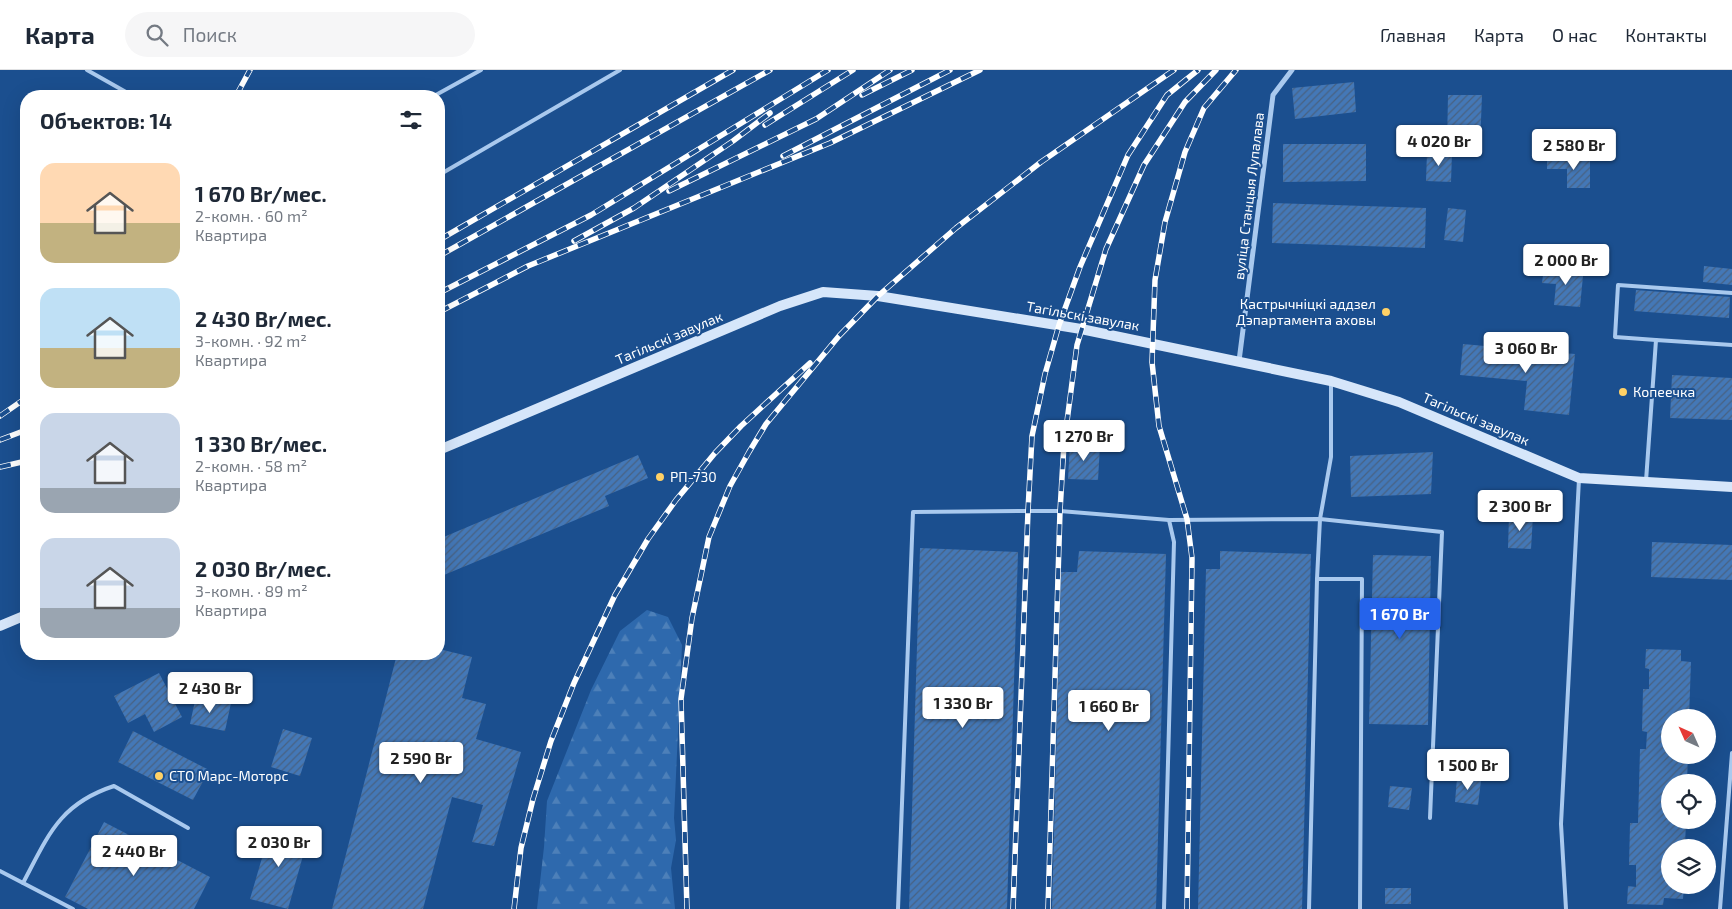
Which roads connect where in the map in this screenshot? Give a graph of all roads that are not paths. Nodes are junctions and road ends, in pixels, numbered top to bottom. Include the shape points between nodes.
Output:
1 (87, 70) edge
2 (481, 70) edge
3 (620, 70) edge
4 (1292, 70) edge
5 (122, 90) edge
6 (445, 90) edge
7 (445, 172) edge
8 (1732, 293) edge
9 (1656, 340) junction
10 (1732, 345) edge
11 (1239, 361) junction
12 (1331, 381) junction
13 (445, 447) edge
14 (1579, 478) junction
15 (1646, 481) junction
16 (1732, 487) edge
17 (1320, 519) junction
18 (1169, 520) junction
19 (1318, 579) junction
20 (20, 618) edge
21 (0, 626) edge
22 (1732, 753) edge
23 (1730, 784) edge
24 (1430, 818) dead end
25 (188, 828) dead end
26 (0, 871) edge
27 (23, 883) junction
28 (73, 909) edge
29 (898, 909) edge
30 (1164, 909) edge
31 (1309, 909) edge
32 (1360, 909) edge
33 (1566, 909) edge
34 (1720, 909) edge

1 - 5 lane
2 - 6 lane
3 - 7 lane
4 - 11 street, вуліца Станцыя Лупалава via 1273,95
8 - 9 lane via 1618,285 1615,337
9 - 10 lane
9 - 15 lane
11 - 12 main road, Тагільскі завулак
11 - 13 main road, Тагільскі завулак via 1044,322 878,296 823,292 780,306
12 - 14 main road, Тагільскі завулак via 1399,402
12 - 17 lane via 1331,457
14 - 15 main road, Тагільскі завулак
14 - 33 lane via 1562,824
15 - 16 main road, Тагільскі завулак
17 - 18 lane
17 - 19 lane
17 - 24 lane via 1442,532
18 - 29 lane via 1060,511 913,512
18 - 30 lane via 1174,542
19 - 31 lane
19 - 32 lane via 1362,579
20 - 21 main road
22 - 23 lane
23 - 34 lane
25 - 27 lane via 114,786 99,791 56,823
26 - 27 lane
27 - 28 lane

